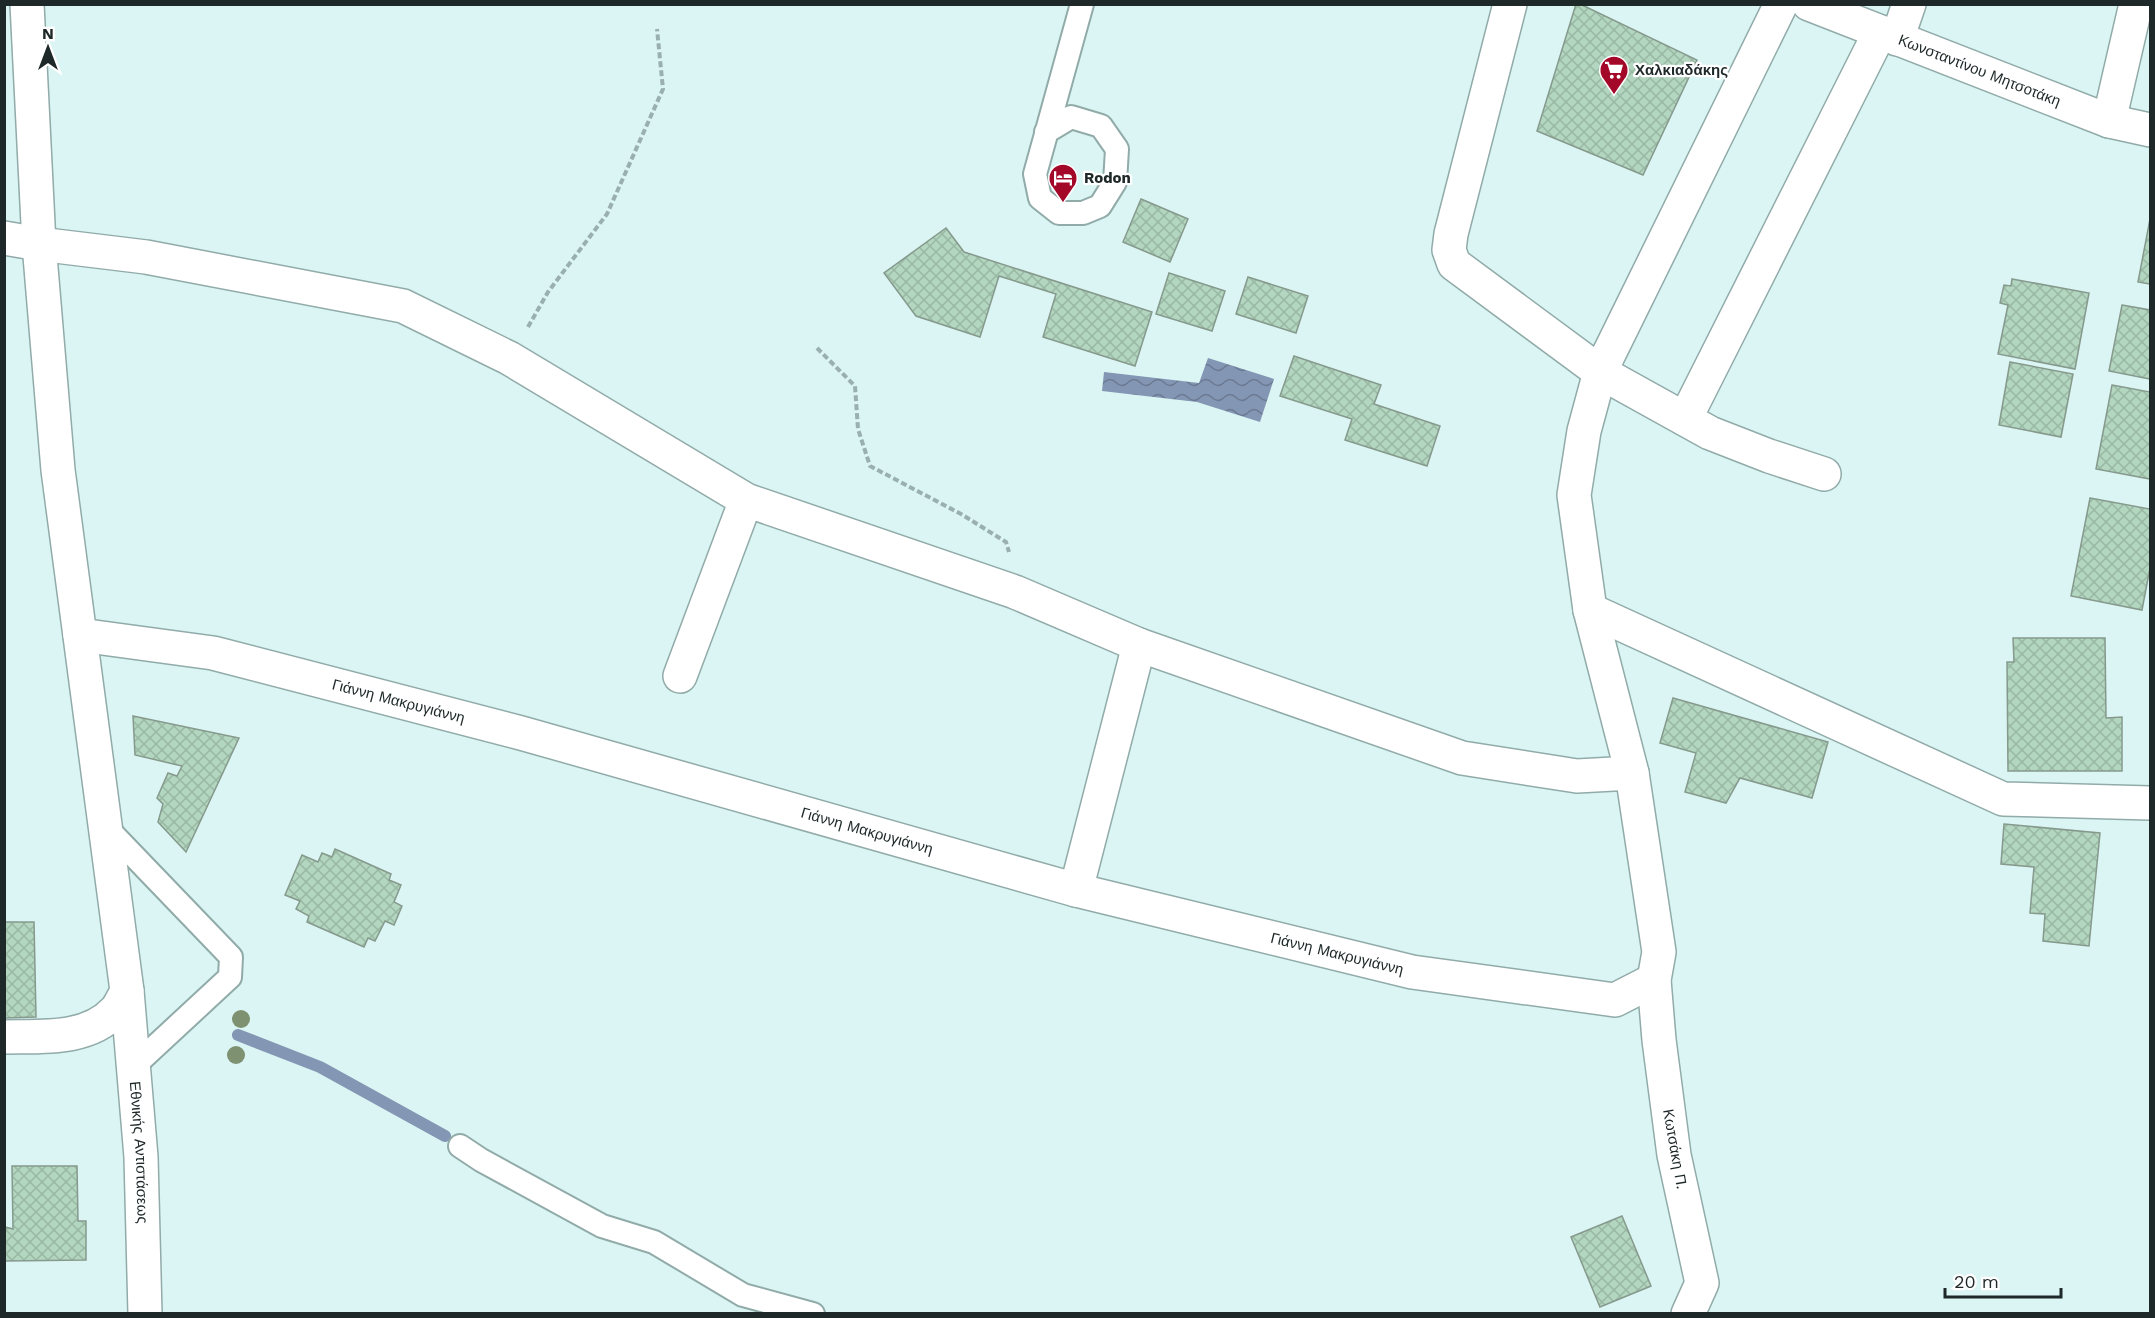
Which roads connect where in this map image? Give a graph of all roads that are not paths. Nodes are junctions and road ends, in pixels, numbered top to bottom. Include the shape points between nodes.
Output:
1 (27, 4) edge
2 (1082, 4) edge
3 (1510, 4) edge
4 (1781, 4) edge
5 (1809, 4) edge
6 (1909, 4) edge
7 (2136, 4) edge
8 (1888, 35) junction
9 (2109, 121) junction
10 (2151, 130) edge
11 (1046, 132) junction
12 (4, 238) edge
13 (39, 244) junction
14 (1600, 372) junction
15 (1685, 419) junction
16 (1824, 474) dead end
17 (746, 500) junction
18 (1590, 610) junction
19 (80, 634) junction
20 (1139, 645) junction
21 (680, 676) dead end
22 (1632, 773) junction
23 (2151, 803) edge
24 (106, 827) junction
25 (1076, 890) junction
26 (1654, 980) junction
27 (127, 991) junction
28 (4, 1037) edge
29 (133, 1067) junction
30 (460, 1146) dead end
31 (145, 1314) edge
32 (813, 1314) edge
33 (1688, 1314) edge

1 - 13 street, Εθνικής Αντιστάσεως
2 - 11 lane
3 - 14 street via 1449,250 1454,264
4 - 14 street, Κωτσάκη Π.
5 - 8 street, Κωνσταντίνου Μητσοτάκη
6 - 8 street
7 - 9 street
8 - 9 street, Κωνσταντίνου Μητσοτάκη
8 - 15 street
9 - 10 street, Κωνσταντίνου Μητσοτάκη
11 - 11 lane via 1035,174 1040,198 1059,213 1083,213 1100,206 1115,182 1117,149 1101,126 1071,117
12 - 13 street
13 - 17 street via 146,257 403,306 509,358
13 - 19 street, Εθνικής Αντιστάσεως via 58,470
14 - 15 street
14 - 18 street, Κωτσάκη Π. via 1584,431 1574,495
15 - 16 street
17 - 20 street via 1015,592
17 - 21 street
18 - 22 street, Κωτσάκη Π.
18 - 23 street via 2003,799
19 - 24 street, Εθνικής Αντιστάσεως
19 - 25 street, Γιάννη Μακρυγιάννη via 213,653 522,733
20 - 22 street via 1462,758 1577,776
20 - 25 street
22 - 26 street, Κωτσάκη Π. via 1659,952
24 - 27 street, Εθνικής Αντιστάσεως
24 - 29 lane via 231,957 230,976
25 - 26 street, Γιάννη Μακρυγιάννη via 1412,972 1615,1000
26 - 33 street, Κωτσάκη Π. via 1674,1155 1702,1283
27 - 28 street via 115,1011 92,1028 58,1036
27 - 29 street, Εθνικής Αντιστάσεως
29 - 31 street, Εθνικής Αντιστάσεως via 141,1158
30 - 32 lane via 602,1226 654,1242 743,1295

